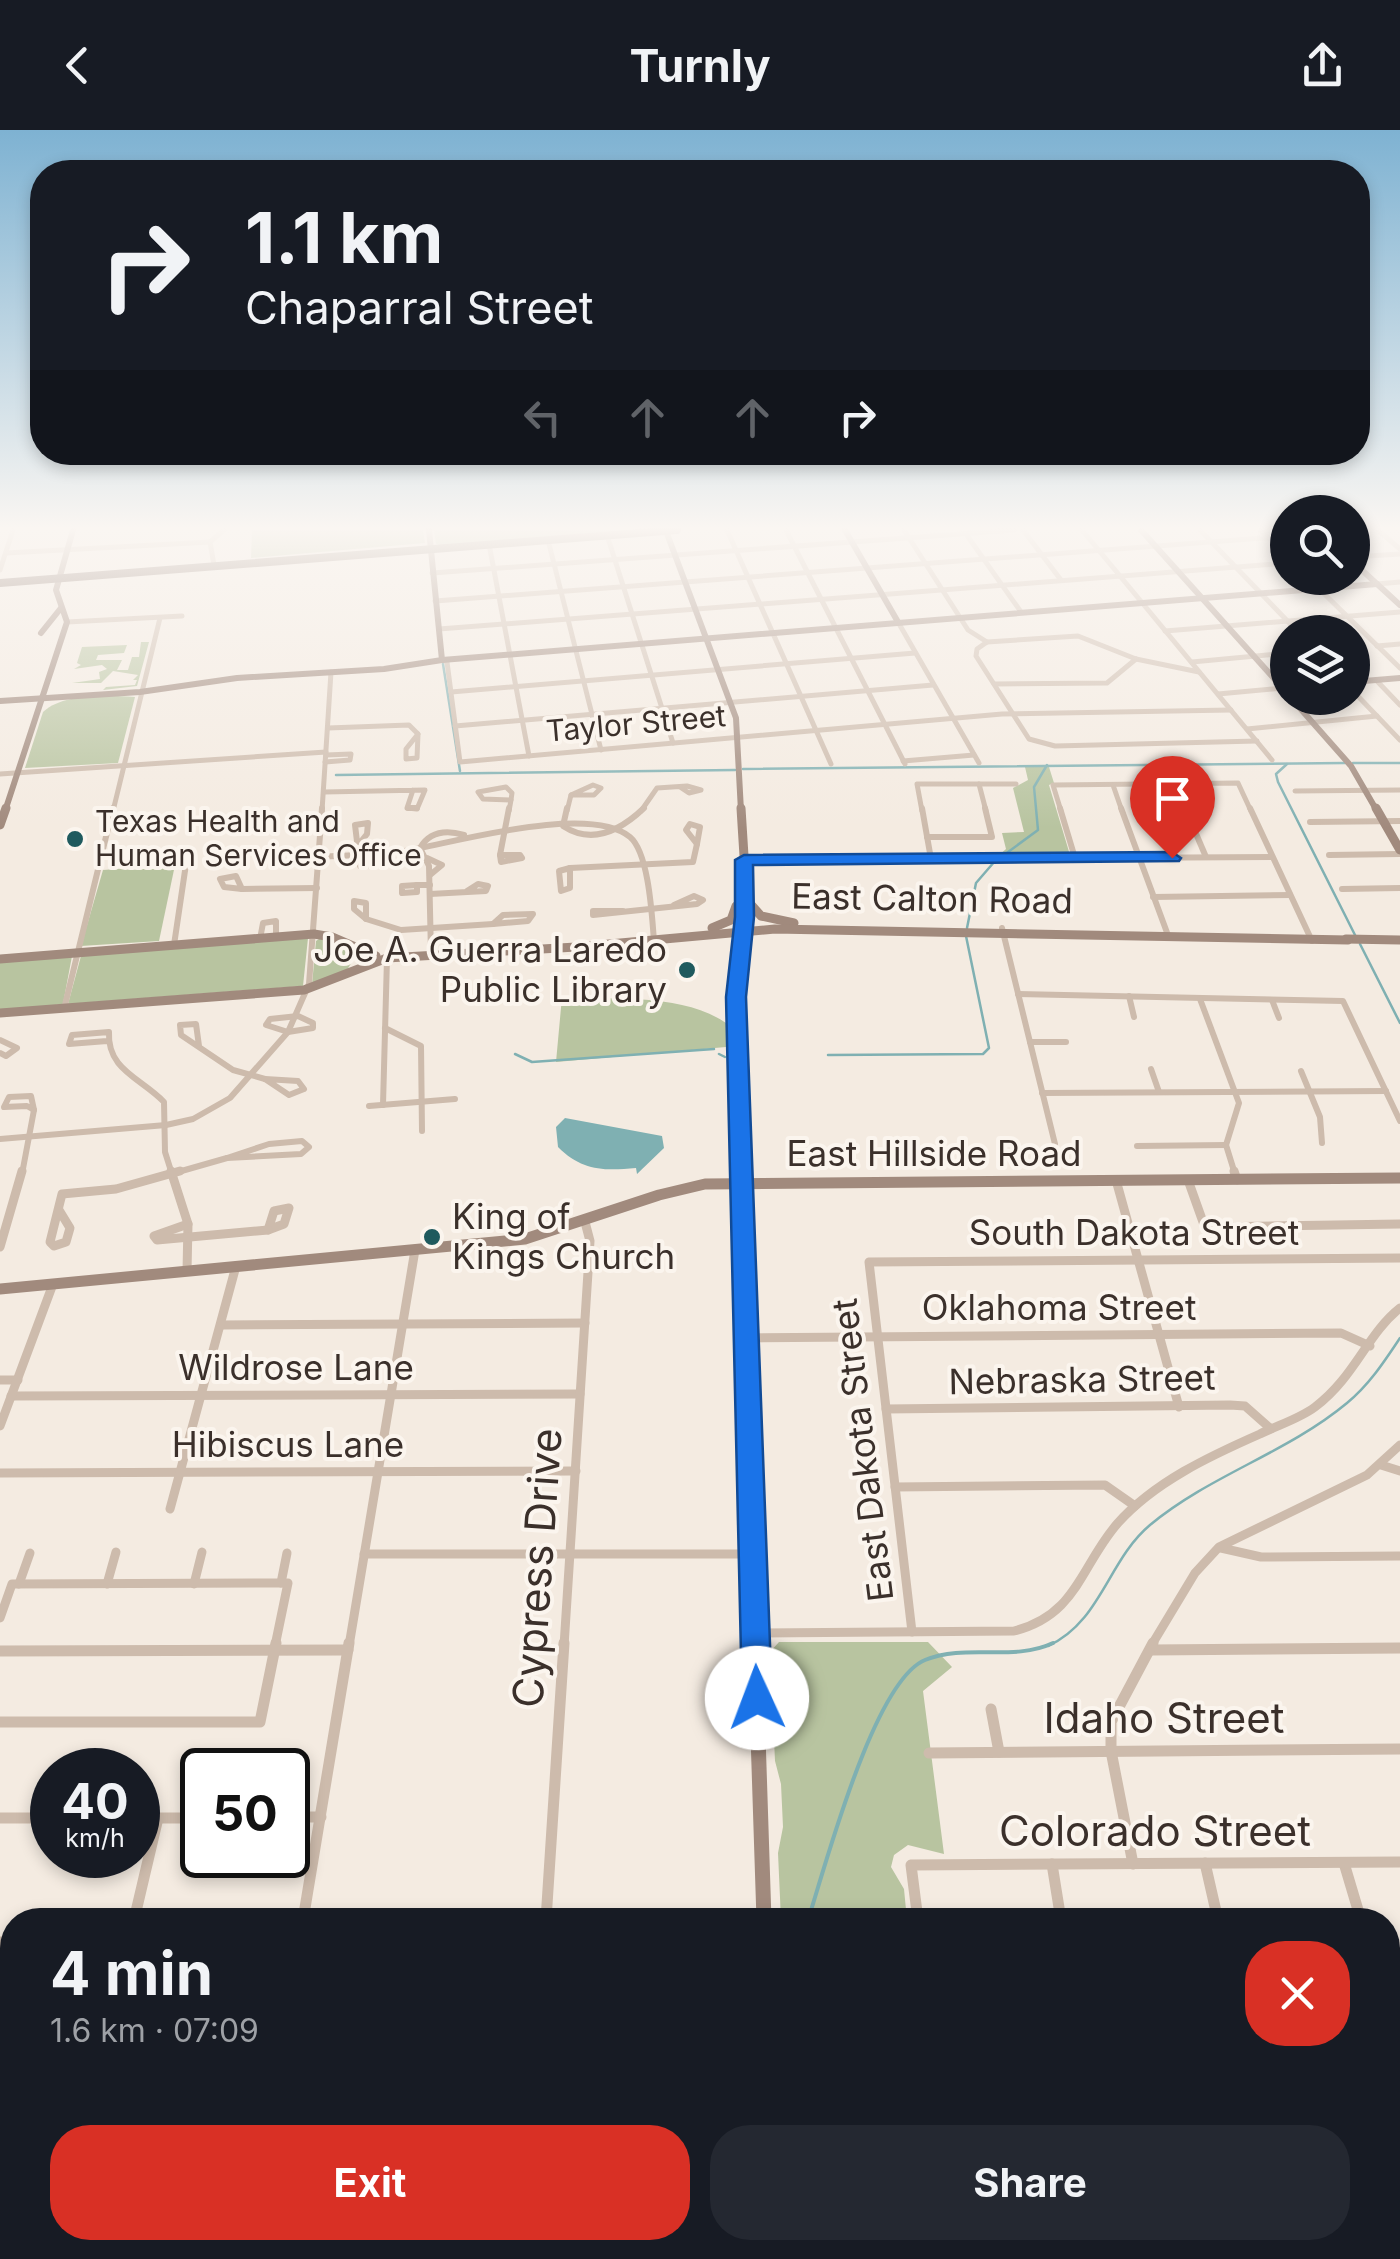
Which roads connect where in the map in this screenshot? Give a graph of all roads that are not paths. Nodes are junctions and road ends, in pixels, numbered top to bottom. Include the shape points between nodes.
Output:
1 (44, 629) edge
2 (64, 629) edge
3 (157, 629) edge
4 (439, 629) edge
5 (505, 629) edge
6 (571, 629) edge
7 (637, 629) edge
8 (703, 629) edge
9 (814, 629) edge
10 (836, 629) edge
11 (902, 629) edge
12 (968, 629) edge
13 (1186, 629) edge
14 (1230, 629) edge
15 (1166, 631) joint
16 (772, 632) junction
17 (41, 633) dead end
18 (706, 638) junction
19 (1370, 638) edge
20 (987, 642) junction
21 (642, 644) junction
22 (1400, 644) edge
23 (1378, 646) junction
24 (576, 649) junction
25 (914, 652) junction
26 (510, 654) junction
27 (1270, 655) edge
28 (1254, 656) junction
29 (851, 658) junction
30 (1136, 659) junction
31 (442, 660) junction
32 (1192, 662) junction
33 (786, 663) junction
34 (1400, 668) edge
35 (718, 669) junction
36 (331, 672) junction
37 (1200, 672) junction
38 (1270, 673) edge
39 (651, 675) junction
40 (1400, 678) edge
41 (584, 680) junction
42 (1370, 680) edge
43 (1376, 680) junction
44 (48, 683) junction
45 (994, 684) junction
46 (933, 685) junction
47 (516, 686) junction
48 (867, 690) junction
49 (140, 692) junction
50 (451, 692) junction
51 (1270, 692) edge
52 (1218, 694) junction
53 (81, 696) junction
54 (800, 696) junction
55 (1396, 697) edge
56 (43, 698) junction
57 (1, 702) edge
58 (730, 702) junction
59 (1400, 705) edge
60 (662, 708) junction
61 (1370, 709) edge
62 (1231, 710) junction
63 (38, 713) junction
64 (592, 714) junction
65 (1012, 714) junction
66 (1306, 715) edge
67 (1377, 716) junction
68 (953, 718) junction
69 (522, 720) junction
70 (1313, 723) junction
71 (885, 724) junction
72 (455, 726) junction
73 (328, 728) junction
74 (1246, 729) junction
75 (816, 730) junction
76 (418, 734) dead end
77 (738, 737) junction
78 (1400, 740) edge
79 (1257, 741) junction
80 (673, 743) junction
81 (601, 750) junction
82 (974, 754) junction
83 (326, 756) junction
84 (529, 756) junction
85 (1272, 760) dead end
86 (979, 762) dead end
87 (831, 764) dead end
88 (122, 766) junction
89 (18, 773) junction
90 (0, 774) edge
91 (979, 784) junction
92 (1016, 784) dead end
93 (1112, 784) junction
94 (1175, 784) junction
95 (680, 787) dead end
96 (413, 790) dead end
97 (1366, 790) junction
98 (1400, 790) edge
99 (1294, 791) dead end
100 (324, 792) junction
101 (570, 795) junction
102 (511, 800) junction
103 (1383, 821) junction
104 (1400, 821) edge
105 (1310, 822) dead end
106 (0, 826) edge
107 (563, 826) junction
108 (614, 829) junction
109 (504, 830) junction
110 (927, 837) junction
111 (359, 844) dead end
112 (698, 845) dead end
113 (420, 848) junction
114 (1400, 852) edge
115 (358, 854) junction
116 (372, 854) junction
117 (1329, 854) dead end
118 (500, 855) dead end
119 (320, 857) junction
120 (1206, 857) junction
121 (1272, 857) junction
122 (426, 858) junction
123 (931, 858) junction
124 (1076, 858) junction
125 (1139, 858) junction
126 (744, 860) junction
127 (186, 864) dead end
128 (642, 866) junction
129 (570, 868) dead end
130 (430, 875) junction
131 (430, 884) junction
132 (416, 886) dead end
133 (318, 888) junction
134 (1342, 888) dead end
135 (1400, 888) edge
136 (242, 889) dead end
137 (467, 890) dead end
138 (430, 894) junction
139 (1290, 895) junction
140 (1154, 897) junction
141 (746, 898) junction
142 (674, 905) dead end
143 (649, 908) junction
144 (623, 911) dead end
145 (366, 920) dead end
146 (794, 923) junction
147 (493, 924) junction
148 (744, 927) junction
149 (840, 927) junction
150 (430, 928) junction
151 (712, 928) junction
152 (776, 928) junction
153 (1003, 931) junction
154 (314, 934) junction
155 (1168, 935) junction
156 (276, 937) junction
157 (693, 937) junction
158 (260, 938) junction
159 (654, 938) junction
160 (1311, 939) junction
161 (1400, 940) edge
162 (174, 945) junction
163 (77, 952) junction
164 (431, 954) junction
165 (740, 955) junction
166 (0, 957) edge
167 (387, 958) junction
168 (364, 959) junction
169 (304, 990) junction
170 (1018, 994) junction
171 (1128, 996) junction
172 (1200, 999) junction
173 (1272, 1000) junction
174 (64, 1008) junction
175 (0, 1014) edge
176 (298, 1016) junction
177 (1134, 1016) dead end
178 (1279, 1018) dead end
179 (385, 1028) junction
180 (288, 1032) junction
181 (0, 1040) edge
182 (107, 1041) junction
183 (1030, 1042) junction
184 (1066, 1042) dead end
185 (199, 1046) dead end
186 (0, 1053) edge
187 (1151, 1069) dead end
188 (1301, 1071) dead end
189 (250, 1075) junction
190 (265, 1080) junction
191 (1310, 1091) junction
192 (1386, 1091) junction
193 (1159, 1092) junction
194 (1234, 1092) junction
195 (1042, 1093) junction
196 (455, 1099) dead end
197 (422, 1102) junction
198 (383, 1105) junction
199 (369, 1106) dead end
200 (36, 1111) dead end
201 (1400, 1120) edge
202 (166, 1126) junction
203 (422, 1131) dead end
204 (30, 1136) junction
205 (0, 1139) edge
206 (1322, 1143) dead end
207 (1055, 1144) dead end
208 (1226, 1145) junction
209 (1137, 1146) dead end
210 (228, 1158) junction
211 (170, 1173) junction
212 (1400, 1178) edge
213 (1116, 1180) junction
214 (1188, 1180) junction
215 (1237, 1180) junction
216 (741, 1182) junction
217 (59, 1210) dead end
218 (585, 1222) junction
219 (188, 1224) junction
220 (1400, 1224) edge
221 (268, 1230) dead end
222 (190, 1236) junction
223 (0, 1247) edge
224 (415, 1250) junction
225 (1400, 1258) edge
226 (1138, 1261) junction
227 (869, 1262) joint
228 (236, 1266) junction
229 (186, 1271) junction
230 (53, 1284) junction
231 (0, 1289) edge
232 (1400, 1308) edge
233 (586, 1323) junction
234 (402, 1324) junction
235 (221, 1325) junction
236 (1158, 1334) junction
237 (878, 1337) junction
238 (745, 1338) junction
239 (1370, 1346) junction
240 (0, 1380) edge
241 (18, 1380) junction
242 (580, 1394) junction
243 (391, 1395) junction
244 (12, 1396) junction
245 (202, 1396) junction
246 (1179, 1407) junction
247 (886, 1409) junction
248 (0, 1426) edge
249 (1271, 1429) junction
250 (1400, 1445) edge
251 (1381, 1465) junction
252 (576, 1471) junction
253 (1400, 1471) edge
254 (180, 1472) junction
255 (378, 1472) junction
256 (0, 1473) edge
257 (895, 1487) junction
258 (1135, 1506) junction
259 (170, 1509) dead end
260 (1219, 1548) junction
261 (116, 1552) dead end
262 (202, 1552) dead end
263 (287, 1552) dead end
264 (30, 1553) dead end
265 (364, 1554) junction
266 (572, 1554) junction
267 (752, 1554) junction
268 (1400, 1556) edge
269 (284, 1583) junction
270 (16, 1584) junction
271 (106, 1584) junction
272 (194, 1584) junction
273 (0, 1618) edge
274 (912, 1632) junction
275 (755, 1633) junction
276 (1400, 1648) edge
277 (275, 1650) junction
278 (348, 1650) junction
279 (1151, 1650) junction
280 (0, 1651) edge
281 (991, 1709) dead end
282 (0, 1722) edge
283 (1400, 1749) edge
284 (1111, 1751) junction
285 (1000, 1752) junction
286 (928, 1753) dead end
287 (310, 1817) edge
288 (320, 1817) junction
289 (0, 1818) edge
290 (30, 1818) edge
291 (1344, 1862) junction
292 (1400, 1862) edge
293 (1052, 1864) junction
294 (1133, 1864) junction
295 (1205, 1864) junction
296 (144, 1878) edge
297 (137, 1908) edge
298 (306, 1908) edge
299 (547, 1908) edge
300 (764, 1908) edge
301 (916, 1908) edge
302 (1059, 1908) edge
303 (1215, 1908) edge
304 (1357, 1908) edge

1 - 17 main road
2 - 44 main road
3 - 49 street
4 - 31 main road
5 - 26 street
6 - 24 street
7 - 21 street
8 - 18 main road
9 - 16 main road
10 - 29 street
11 - 25 street
12 - 20 street
13 - 15 street
14 - 28 main road
15 - 32 street
16 - 18 main road
16 - 33 street
18 - 21 main road
18 - 35 main road
19 - 23 street
20 - 30 street via 1078,636
20 - 45 street via 975,654
21 - 24 main road
21 - 39 street
22 - 23 street
23 - 34 street
24 - 26 main road
24 - 41 street
25 - 29 street
25 - 46 street
26 - 31 main road
26 - 47 street
27 - 28 street
28 - 32 street
28 - 38 main road
29 - 33 street
29 - 48 street
30 - 37 street
30 - 45 street via 1107,683
31 - 36 main road
31 - 50 street
32 - 37 street
33 - 35 street
33 - 54 street
35 - 39 street
35 - 58 main road
36 - 49 main road
36 - 73 street
37 - 52 street
39 - 41 street
39 - 60 street
40 - 43 main road
41 - 47 street
41 - 64 street
42 - 43 main road
43 - 55 street
44 - 53 main road via 57,692
44 - 56 main road
44 - 57 main road
45 - 65 street
46 - 48 street
46 - 68 street
47 - 50 street
47 - 69 street
48 - 54 street
48 - 71 street
49 - 53 main road
49 - 88 street
50 - 72 street
51 - 52 street
52 - 62 street
53 - 56 main road
53 - 63 main road
54 - 58 street
54 - 75 street
55 - 59 street
56 - 57 main road
56 - 63 main road
57 - 63 main road via 31,705
58 - 60 street
58 - 77 main road
60 - 64 street
60 - 80 street
61 - 67 street
62 - 65 street, Taylor Street
62 - 74 street
63 - 89 main road
64 - 69 street
64 - 81 street
65 - 68 street, Taylor Street
65 - 79 street via 1029,739 1055,746
66 - 70 main road
67 - 70 street
67 - 78 street
68 - 71 street, Taylor Street
68 - 82 street
69 - 72 street
69 - 84 street
70 - 74 street
70 - 97 main road
71 - 75 street, Taylor Street
71 - 82 street via 904,762
72 - 84 street, Taylor Street via 460,762
73 - 76 street via 395,723
73 - 83 street
74 - 79 street
75 - 77 street, Taylor Street
75 - 87 street
77 - 80 street, Taylor Street
77 - 126 main road
79 - 85 street
80 - 81 street, Taylor Street
81 - 84 street, Taylor Street
82 - 86 street
83 - 88 street
83 - 100 street
88 - 89 street
88 - 163 street
89 - 90 street
89 - 106 main road
91 - 92 street
91 - 110 street via 917,784
91 - 110 street via 992,837
93 - 94 street
93 - 124 street via 1052,785
93 - 125 street
94 - 120 street
94 - 121 street via 1238,784
95 - 108 street via 657,788 649,805
96 - 100 street
97 - 98 street
97 - 99 street
97 - 103 main road
100 - 119 street
101 - 101 street via 594,795 601,788 594,785
101 - 107 street
102 - 102 street via 506,788 478,792 484,799
102 - 109 street
103 - 104 street
103 - 105 street
103 - 114 main road
107 - 108 street
107 - 109 street
108 - 128 street via 635,843
109 - 113 street
109 - 118 street
110 - 123 street
111 - 115 street
112 - 128 street via 688,864
113 - 116 street
113 - 122 street
114 - 117 street
115 - 116 street
115 - 116 street via 363,868 371,865
115 - 119 street
119 - 133 street
120 - 121 street
120 - 125 street
121 - 139 street
122 - 130 street
122 - 130 street via 442,865
123 - 124 street
123 - 126 street
124 - 125 street
125 - 140 street
126 - 141 main road
127 - 162 street
128 - 129 street
128 - 143 street
130 - 131 street
131 - 132 street
131 - 138 street
133 - 136 street
133 - 154 street
134 - 135 street
137 - 138 street
138 - 150 street
139 - 140 street
139 - 160 street
140 - 155 street
141 - 146 main road via 761,916
141 - 148 main road
141 - 151 main road via 732,919
142 - 143 street
143 - 144 street
143 - 159 street
145 - 150 street via 389,929
146 - 148 main road, East Calton Road
146 - 149 main road, East Calton Road
147 - 147 street via 528,922 533,914 503,915
147 - 150 street
148 - 151 main road, East Calton Road
148 - 152 main road, East Calton Road
148 - 157 main road, East Calton Road
148 - 165 main road
149 - 152 main road, East Calton Road
149 - 153 main road, East Calton Road
150 - 164 street
151 - 159 main road, East Calton Road
152 - 165 main road via 759,934
153 - 155 main road, East Calton Road
153 - 170 street
154 - 156 main road
154 - 168 main road via 350,944
154 - 169 street
155 - 160 main road, East Calton Road
156 - 158 main road
156 - 158 street via 276,921 263,922
157 - 159 main road, East Calton Road
157 - 165 main road via 722,939
158 - 162 main road
159 - 164 main road, East Calton Road
160 - 161 main road, East Calton Road
162 - 163 main road
163 - 166 main road
163 - 174 street
164 - 167 main road, East Calton Road
165 - 216 main road
167 - 168 main road, East Calton Road
167 - 179 street
168 - 169 main road, East Calton Road via 328,985
169 - 174 main road, East Calton Road
169 - 176 street
170 - 171 street
170 - 183 street
171 - 172 street
171 - 177 street
172 - 173 street
172 - 194 street
173 - 178 street
173 - 192 street via 1343,1001
174 - 175 main road, East Calton Road
176 - 180 street
176 - 180 street via 314,1023 312,1028
176 - 180 street via 267,1022
179 - 197 street via 421,1046
179 - 198 street
180 - 189 street
181 - 186 street via 17,1048
182 - 182 street via 109,1032 72,1035 69,1044
182 - 202 street via 118,1068 161,1097
183 - 184 street
183 - 195 street
185 - 189 street via 222,1065
187 - 193 street
188 - 191 street
189 - 190 street
189 - 202 street via 221,1105
190 - 190 street via 289,1095 304,1086 288,1079
191 - 192 street
191 - 194 street
191 - 206 street
192 - 201 street
193 - 194 street
193 - 195 street
194 - 208 street via 1240,1110
195 - 207 street
196 - 197 street
197 - 198 street
197 - 203 street
198 - 199 street
200 - 204 street
202 - 204 street
202 - 211 street
204 - 205 street
204 - 223 street
208 - 209 street
208 - 215 street
210 - 210 street via 301,1154 310,1147 302,1141 269,1144
210 - 211 street
211 - 217 street via 116,1189 62,1194
211 - 219 street
212 - 215 main road, East Hillside Road
213 - 214 main road, East Hillside Road
213 - 216 main road, East Hillside Road
213 - 226 street
214 - 215 main road, East Hillside Road
214 - 220 street via 1211,1227
216 - 218 main road, East Hillside Road via 672,1190
216 - 238 main road
218 - 224 main road, East Hillside Road via 525,1239
218 - 233 street, Cypress Drive
219 - 222 street
219 - 222 street via 154,1236
221 - 222 street
222 - 229 street
224 - 228 main road, East Hillside Road
224 - 234 street
225 - 226 street, South Dakota Street
226 - 227 street, South Dakota Street
226 - 236 street
227 - 237 street, East Dakota Street
228 - 229 main road, East Hillside Road
228 - 235 street
229 - 230 main road, East Hillside Road
230 - 231 main road, East Hillside Road
230 - 241 street
232 - 239 street
233 - 234 street
233 - 242 street, Cypress Drive
234 - 235 street
234 - 243 street
235 - 245 street
236 - 237 street, Oklahoma Street
236 - 239 street, Oklahoma Street via 1341,1334
236 - 246 street
237 - 238 street, Oklahoma Street
237 - 247 street, East Dakota Street
238 - 267 main road
239 - 249 street via 1325,1400
240 - 241 street
241 - 244 street
242 - 243 street, Wildrose Lane
242 - 252 street, Cypress Drive
243 - 245 street, Wildrose Lane
243 - 255 street
244 - 245 street, Wildrose Lane
244 - 248 street
245 - 254 street
246 - 247 street, Nebraska Street
246 - 249 street, Nebraska Street via 1245,1406
247 - 257 street, East Dakota Street
249 - 258 street
250 - 251 street
251 - 253 street
251 - 260 street
252 - 255 street, Hibiscus Lane
252 - 266 street, Cypress Drive
254 - 255 street, Hibiscus Lane
254 - 256 street, Hibiscus Lane
254 - 259 street
255 - 265 street
257 - 258 street via 1104,1485
257 - 274 street, East Dakota Street
258 - 274 street via 1049,1620 1014,1631
260 - 268 street via 1260,1557
260 - 279 street via 1195,1574
261 - 271 street
262 - 272 street
263 - 269 street
264 - 270 street
265 - 266 street
265 - 278 street
266 - 267 street
266 - 299 street, Cypress Drive
267 - 275 main road
269 - 272 street
269 - 277 street
270 - 271 street
270 - 273 street
271 - 272 street
274 - 275 street
275 - 300 main road
276 - 279 street
277 - 278 street
277 - 280 street
277 - 282 street via 260,1722
278 - 288 street
279 - 284 street via 1111,1722
281 - 285 street
283 - 284 street, Idaho Street
284 - 285 street, Idaho Street
284 - 294 street
285 - 286 street, Idaho Street
287 - 288 street
288 - 298 street
289 - 290 street
291 - 292 street, Colorado Street
291 - 295 street, Colorado Street
291 - 304 street
293 - 294 street, Colorado Street
293 - 301 street, Colorado Street via 911,1865
293 - 302 street
294 - 295 street, Colorado Street
295 - 303 street
296 - 297 street

